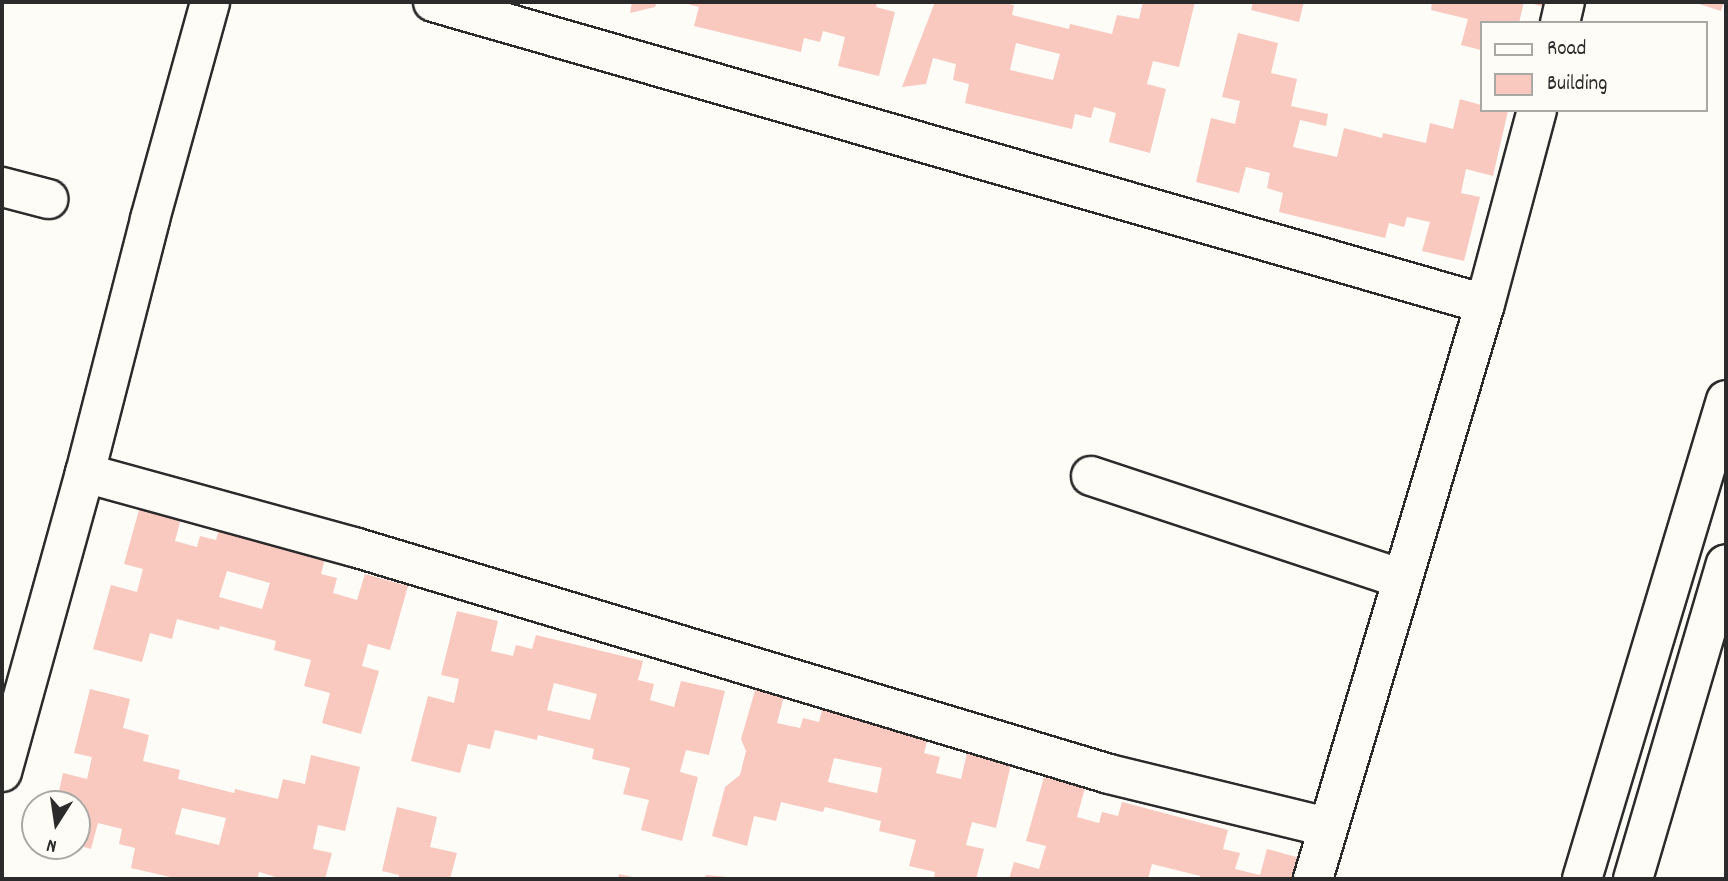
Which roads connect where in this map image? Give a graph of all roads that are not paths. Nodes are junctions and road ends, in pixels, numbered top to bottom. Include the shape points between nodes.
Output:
1 (210, 2) edge
2 (433, 2) edge
3 (1565, 2) edge
4 (1560, 21) edge
5 (1535, 112) edge
6 (2, 187) edge
7 (48, 199) dead end
8 (1485, 304) junction
9 (1726, 400) edge
10 (86, 473) junction
11 (1091, 476) dead end
12 (1726, 564) edge
13 (1402, 579) junction
14 (1668, 597) junction
15 (1719, 615) edge
16 (2, 772) edge
17 (1326, 827) junction
18 (1313, 879) edge
19 (1582, 879) edge
20 (1633, 879) edge

1 - 10 street
2 - 8 street
3 - 4 street
5 - 8 street
6 - 7 street
8 - 13 street
9 - 14 street
10 - 16 street
10 - 17 street via 354,547 1109,774
11 - 13 street
12 - 15 street
13 - 17 street
14 - 15 street
14 - 19 street
15 - 20 street
17 - 18 street

